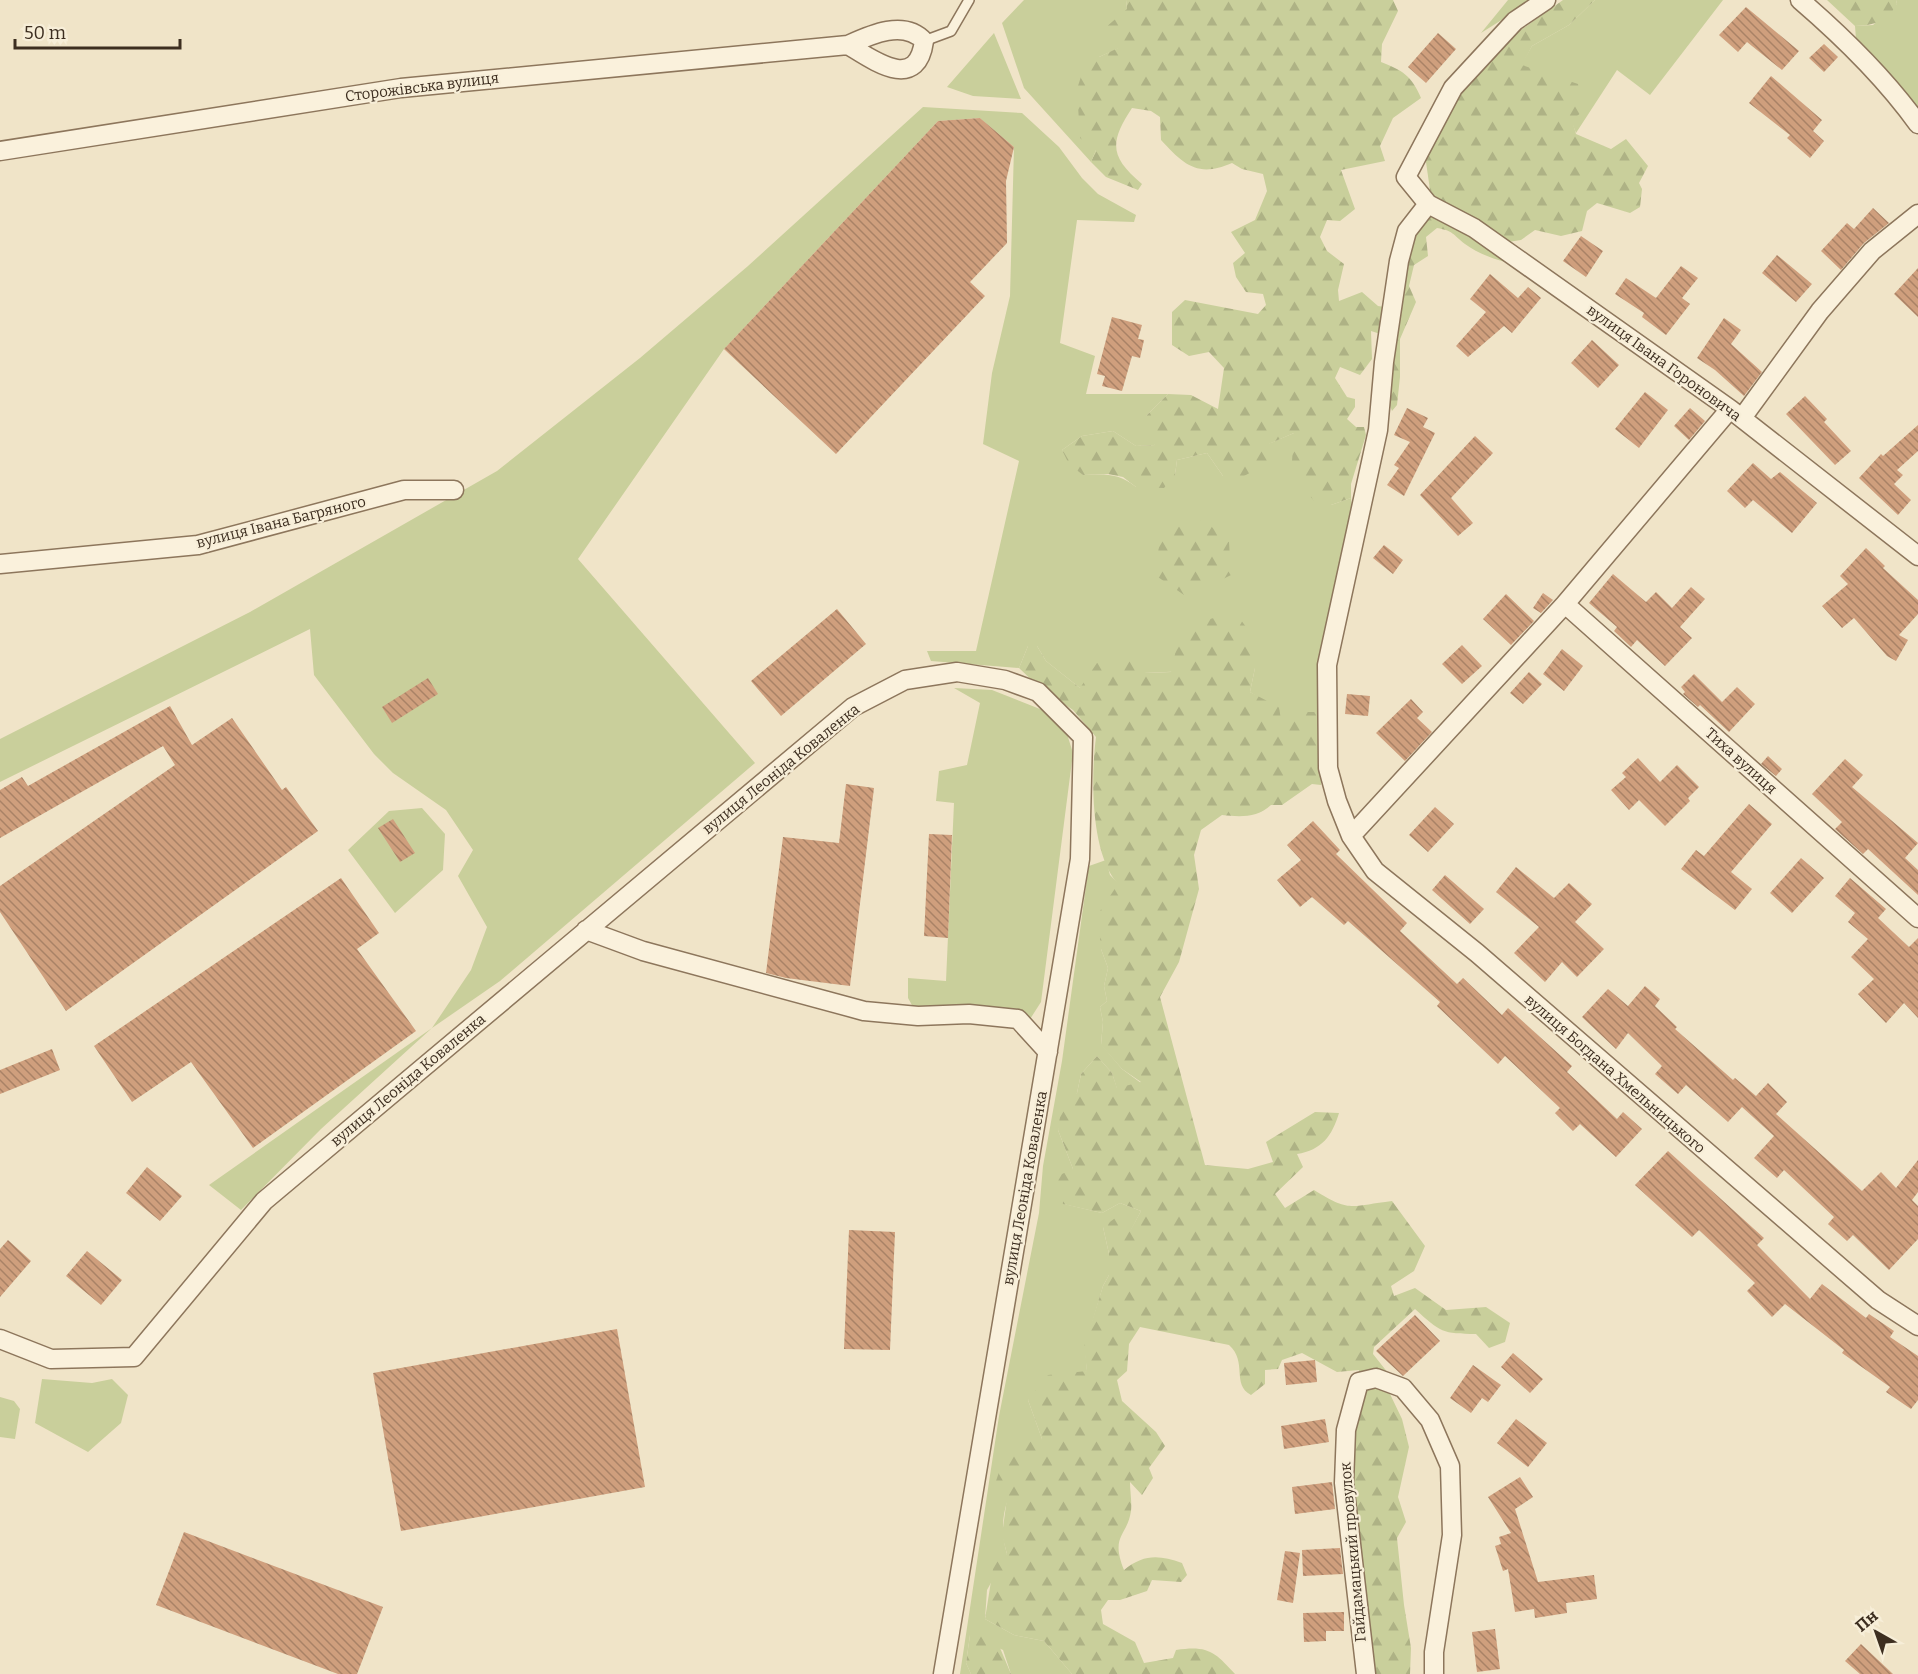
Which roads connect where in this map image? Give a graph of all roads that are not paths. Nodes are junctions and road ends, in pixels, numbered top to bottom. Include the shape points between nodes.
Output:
1 (969, 0) edge
2 (1546, 0) edge
3 (1800, 0) edge
4 (924, 41) junction
5 (848, 45) junction
6 (1918, 124) edge
7 (0, 151) edge
8 (1428, 204) junction
9 (1918, 214) edge
10 (1736, 414) junction
11 (454, 490) dead end
12 (1918, 556) edge
13 (0, 564) edge
14 (1565, 604) junction
15 (1351, 836) junction
16 (1918, 918) edge
17 (586, 930) junction
18 (1048, 1052) junction
19 (1918, 1326) edge
20 (0, 1339) edge
21 (943, 1674) edge
22 (1366, 1674) edge
23 (1434, 1674) edge

1 - 4 lane via 951,31
2 - 8 street, вулиця Івана Гороновича via 1515,21 1453,88 1406,177
3 - 6 street via 1847,41
4 - 5 street, Сторожівська вулиця via 918,34 896,30 876,33
4 - 5 street via 922,55 912,66 901,70 884,67
5 - 7 street, Сторожівська вулиця via 401,88
8 - 10 street, вулиця Івана Гороновича via 1474,228
8 - 15 street, вулиця Богдана Хмельницького via 1407,231 1399,261 1378,430 1327,665 1328,768
9 - 10 street via 1872,251
10 - 12 street, вулиця Івана Гороновича
10 - 14 street
11 - 13 street, вулиця Івана Багряного via 404,490 198,544
14 - 15 street
14 - 16 street, Тиха вулиця
15 - 19 street, вулиця Богдана Хмельницького via 1375,871 1477,953 1878,1300
17 - 18 street via 643,951 864,1011 1018,1019
17 - 18 street, вулиця Леоніда Коваленка via 853,707 905,680 957,672 1005,680 1038,692 1083,737 1080,860
17 - 20 street, вулиця Леоніда Коваленка via 264,1201 134,1357 51,1359
18 - 21 street, вулиця Леоніда Коваленка
22 - 23 street, Гайдамацький провулок via 1344,1482 1346,1430 1359,1382 1376,1378 1403,1388 1430,1420 1450,1466 1452,1535

